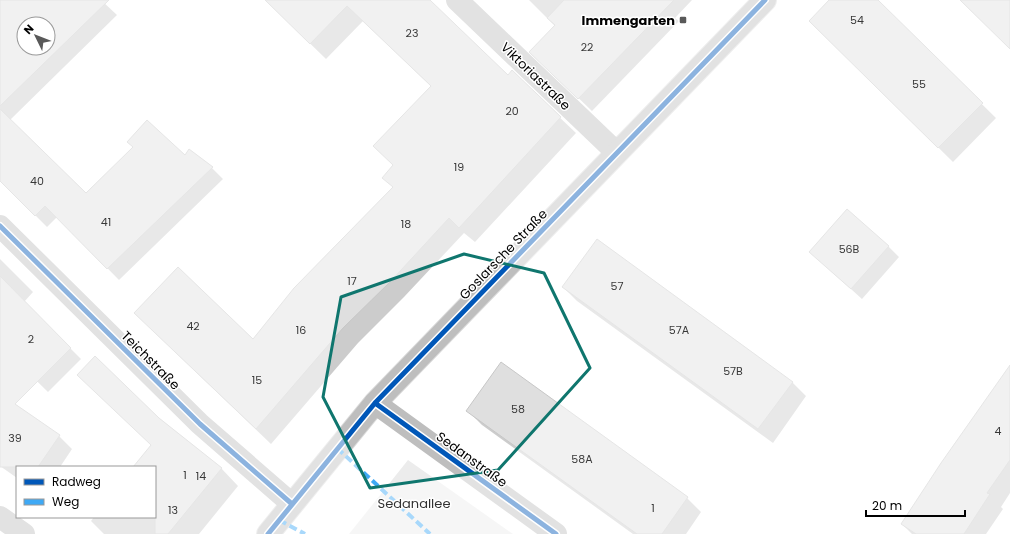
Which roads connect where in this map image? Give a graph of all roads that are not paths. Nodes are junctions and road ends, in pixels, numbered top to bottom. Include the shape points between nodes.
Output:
1 (457, 0) edge
2 (765, 0) edge
3 (616, 152) junction
4 (0, 226) edge
5 (375, 403) junction
6 (292, 504) junction
7 (0, 517) edge
8 (24, 534) edge
9 (268, 534) edge
10 (556, 534) edge

1 - 3 street, Viktoriastraße
2 - 3 street, Goslarsche Straße
3 - 5 street, Goslarsche Straße
4 - 6 street, Teichstraße via 200,424
5 - 6 street, Goslarsche Straße
5 - 10 street, Sedanstraße
6 - 9 street, Goslarsche Straße
7 - 8 street

